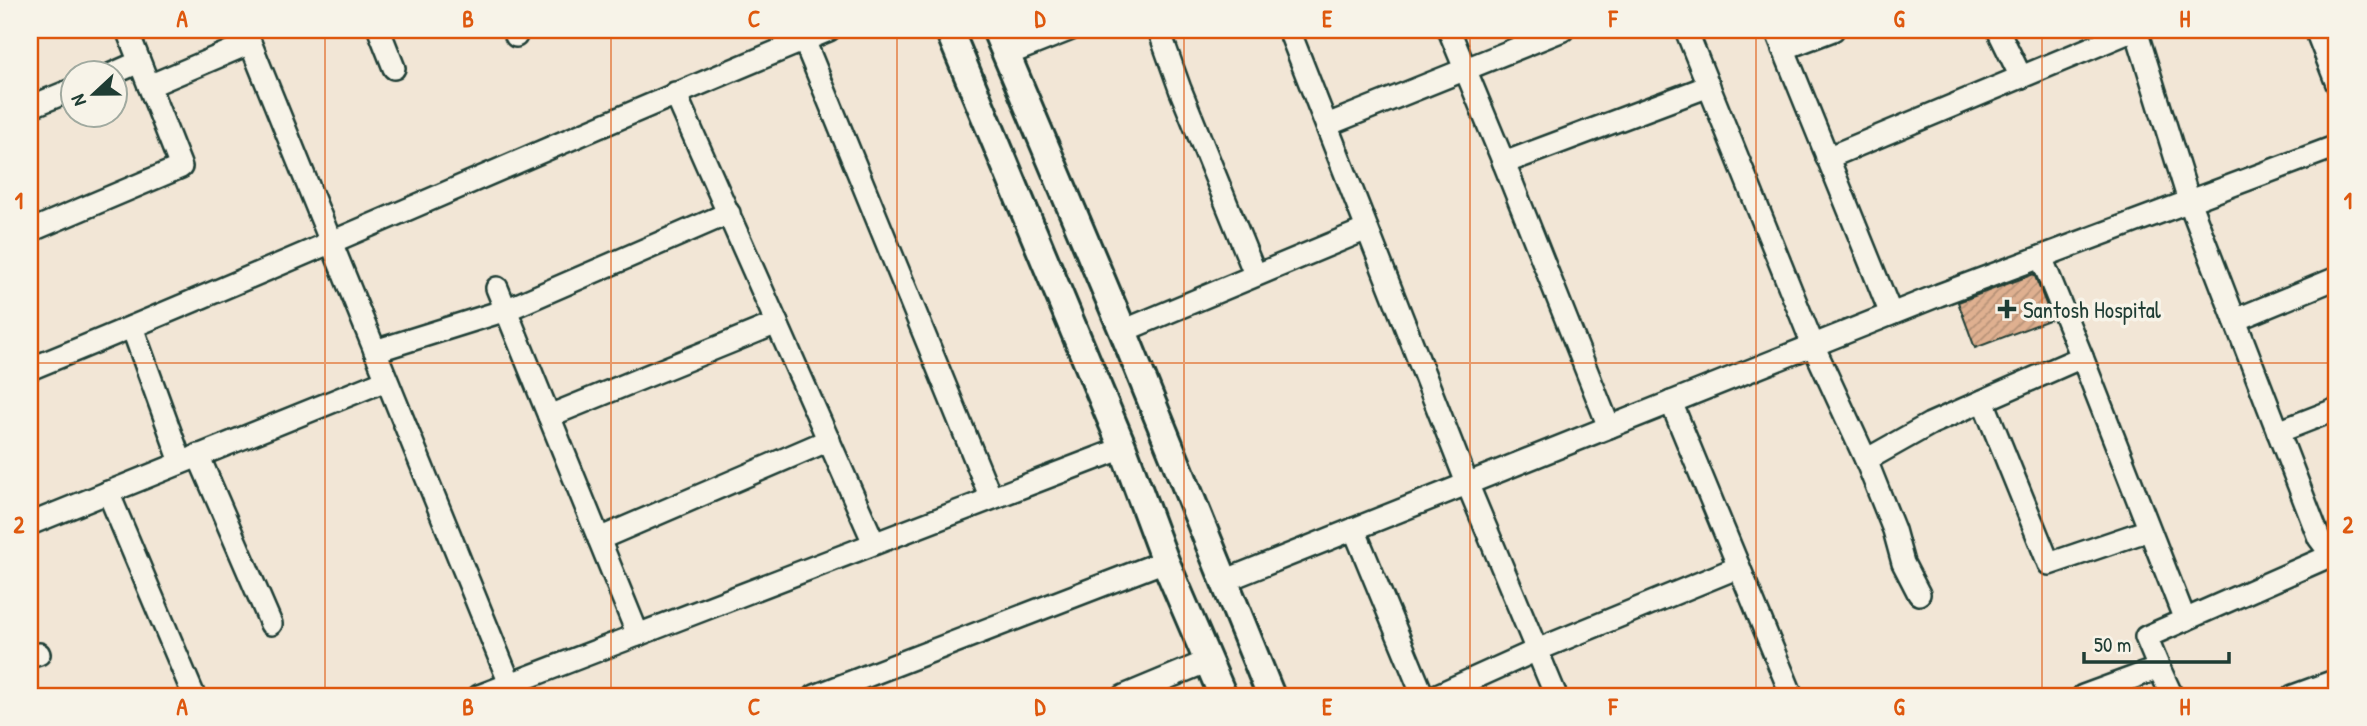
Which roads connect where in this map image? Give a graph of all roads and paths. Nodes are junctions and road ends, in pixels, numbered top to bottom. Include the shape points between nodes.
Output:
1 (127, 30) edge
2 (379, 30) edge
3 (829, 30) edge
4 (949, 30) edge
5 (996, 30) edge
6 (1069, 30) edge
7 (1159, 30) edge
8 (1289, 30) edge
9 (1449, 30) edge
10 (1563, 30) edge
11 (1686, 30) edge
12 (1833, 30) edge
13 (1997, 30) edge
14 (2135, 30) edge
15 (2316, 30) edge
16 (248, 37) edge
17 (1780, 39) edge
18 (804, 40) junction
19 (1006, 55) junction
20 (139, 62) junction
21 (130, 66) edge
22 (394, 68) dead end
23 (1465, 68) junction
24 (2021, 77) junction
25 (2337, 84) edge
26 (149, 86) junction
27 (1709, 86) junction
28 (675, 93) junction
29 (60, 95) edge
30 (30, 107) edge
31 (1327, 125) junction
32 (2337, 146) edge
33 (1826, 158) junction
34 (1504, 163) junction
35 (2189, 201) junction
36 (729, 213) junction
37 (1367, 229) junction
38 (30, 231) edge
39 (330, 242) junction
40 (2041, 257) junction
41 (1255, 274) junction
42 (2337, 278) edge
43 (497, 288) dead end
44 (506, 310) junction
45 (1891, 314) junction
46 (2235, 320) junction
47 (777, 323) junction
48 (132, 327) junction
49 (1123, 331) junction
50 (1813, 345) junction
51 (374, 351) junction
52 (2082, 358) junction
53 (30, 369) edge
54 (386, 380) junction
55 (1983, 401) junction
56 (1671, 402) junction
57 (2337, 409) edge
58 (550, 416) junction
59 (1609, 427) junction
60 (2278, 432) junction
61 (829, 440) junction
62 (1123, 448) junction
63 (190, 459) junction
64 (1866, 460) junction
65 (1467, 483) junction
66 (108, 492) junction
67 (991, 498) junction
68 (30, 524) edge
69 (1354, 529) junction
70 (2149, 530) junction
71 (599, 539) junction
72 (874, 543) junction
73 (2335, 558) edge
74 (1165, 561) junction
75 (1739, 567) junction
76 (1224, 581) junction
77 (1919, 594) dead end
78 (2185, 620) junction
79 (271, 624) dead end
80 (638, 635) junction
81 (1536, 650) junction
82 (1208, 661) junction
83 (2159, 668) junction
84 (2337, 680) edge
85 (513, 690) edge
86 (194, 696) edge
87 (479, 696) edge
88 (815, 696) edge
89 (1124, 696) edge
90 (1223, 696) edge
91 (1271, 696) edge
92 (1423, 696) edge
93 (1435, 696) edge
94 (1556, 696) edge
95 (1792, 696) edge
96 (2083, 696) edge
97 (2172, 696) edge
98 (2293, 696) edge

1 - 20 street
2 - 22 street
3 - 18 street
4 - 62 street
5 - 19 street
6 - 19 street
7 - 41 street
8 - 31 street
9 - 23 street
10 - 23 street
11 - 27 street
12 - 17 street
13 - 24 street
14 - 24 street
14 - 35 street
15 - 25 street
16 - 26 street
16 - 39 street
17 - 33 street
18 - 28 street
18 - 67 street
19 - 49 street
20 - 21 street
20 - 26 street
23 - 31 street
23 - 34 street
24 - 33 street
26 - 38 street via 181,167
27 - 34 street
27 - 50 street
28 - 36 street
28 - 39 street
29 - 30 street
31 - 37 street
32 - 35 street
33 - 45 street
34 - 59 street
35 - 40 street
35 - 46 street
36 - 44 street
36 - 47 street
37 - 41 street
37 - 65 street
39 - 48 street
39 - 51 street
40 - 45 street
40 - 52 street
41 - 49 street
42 - 46 street
43 - 44 street
44 - 51 street
44 - 58 street
45 - 50 street
46 - 60 street
47 - 58 street
47 - 61 street
48 - 53 street
48 - 63 street
49 - 76 street
50 - 56 street
50 - 64 street
51 - 54 street
52 - 55 street
52 - 70 street
54 - 63 street
54 - 85 street
55 - 64 street
55 - 70 street via 2049,564
56 - 59 street
56 - 75 street
57 - 60 street
58 - 71 street
59 - 65 street
60 - 73 street via 2319,538
61 - 71 street
61 - 72 street
62 - 67 street
62 - 74 street
63 - 66 street
63 - 79 street
64 - 77 street
65 - 69 street
65 - 81 street
66 - 68 street
66 - 86 street
67 - 72 street
69 - 76 street
69 - 92 street
70 - 78 street
71 - 80 street
72 - 80 street
73 - 78 street
74 - 82 street
74 - 88 street
75 - 81 street
75 - 95 street
76 - 91 street
78 - 83 street via 2147,637
80 - 85 street
81 - 93 street
81 - 94 street
82 - 89 street
82 - 90 street
83 - 96 street
83 - 97 street
84 - 98 street
85 - 87 street

